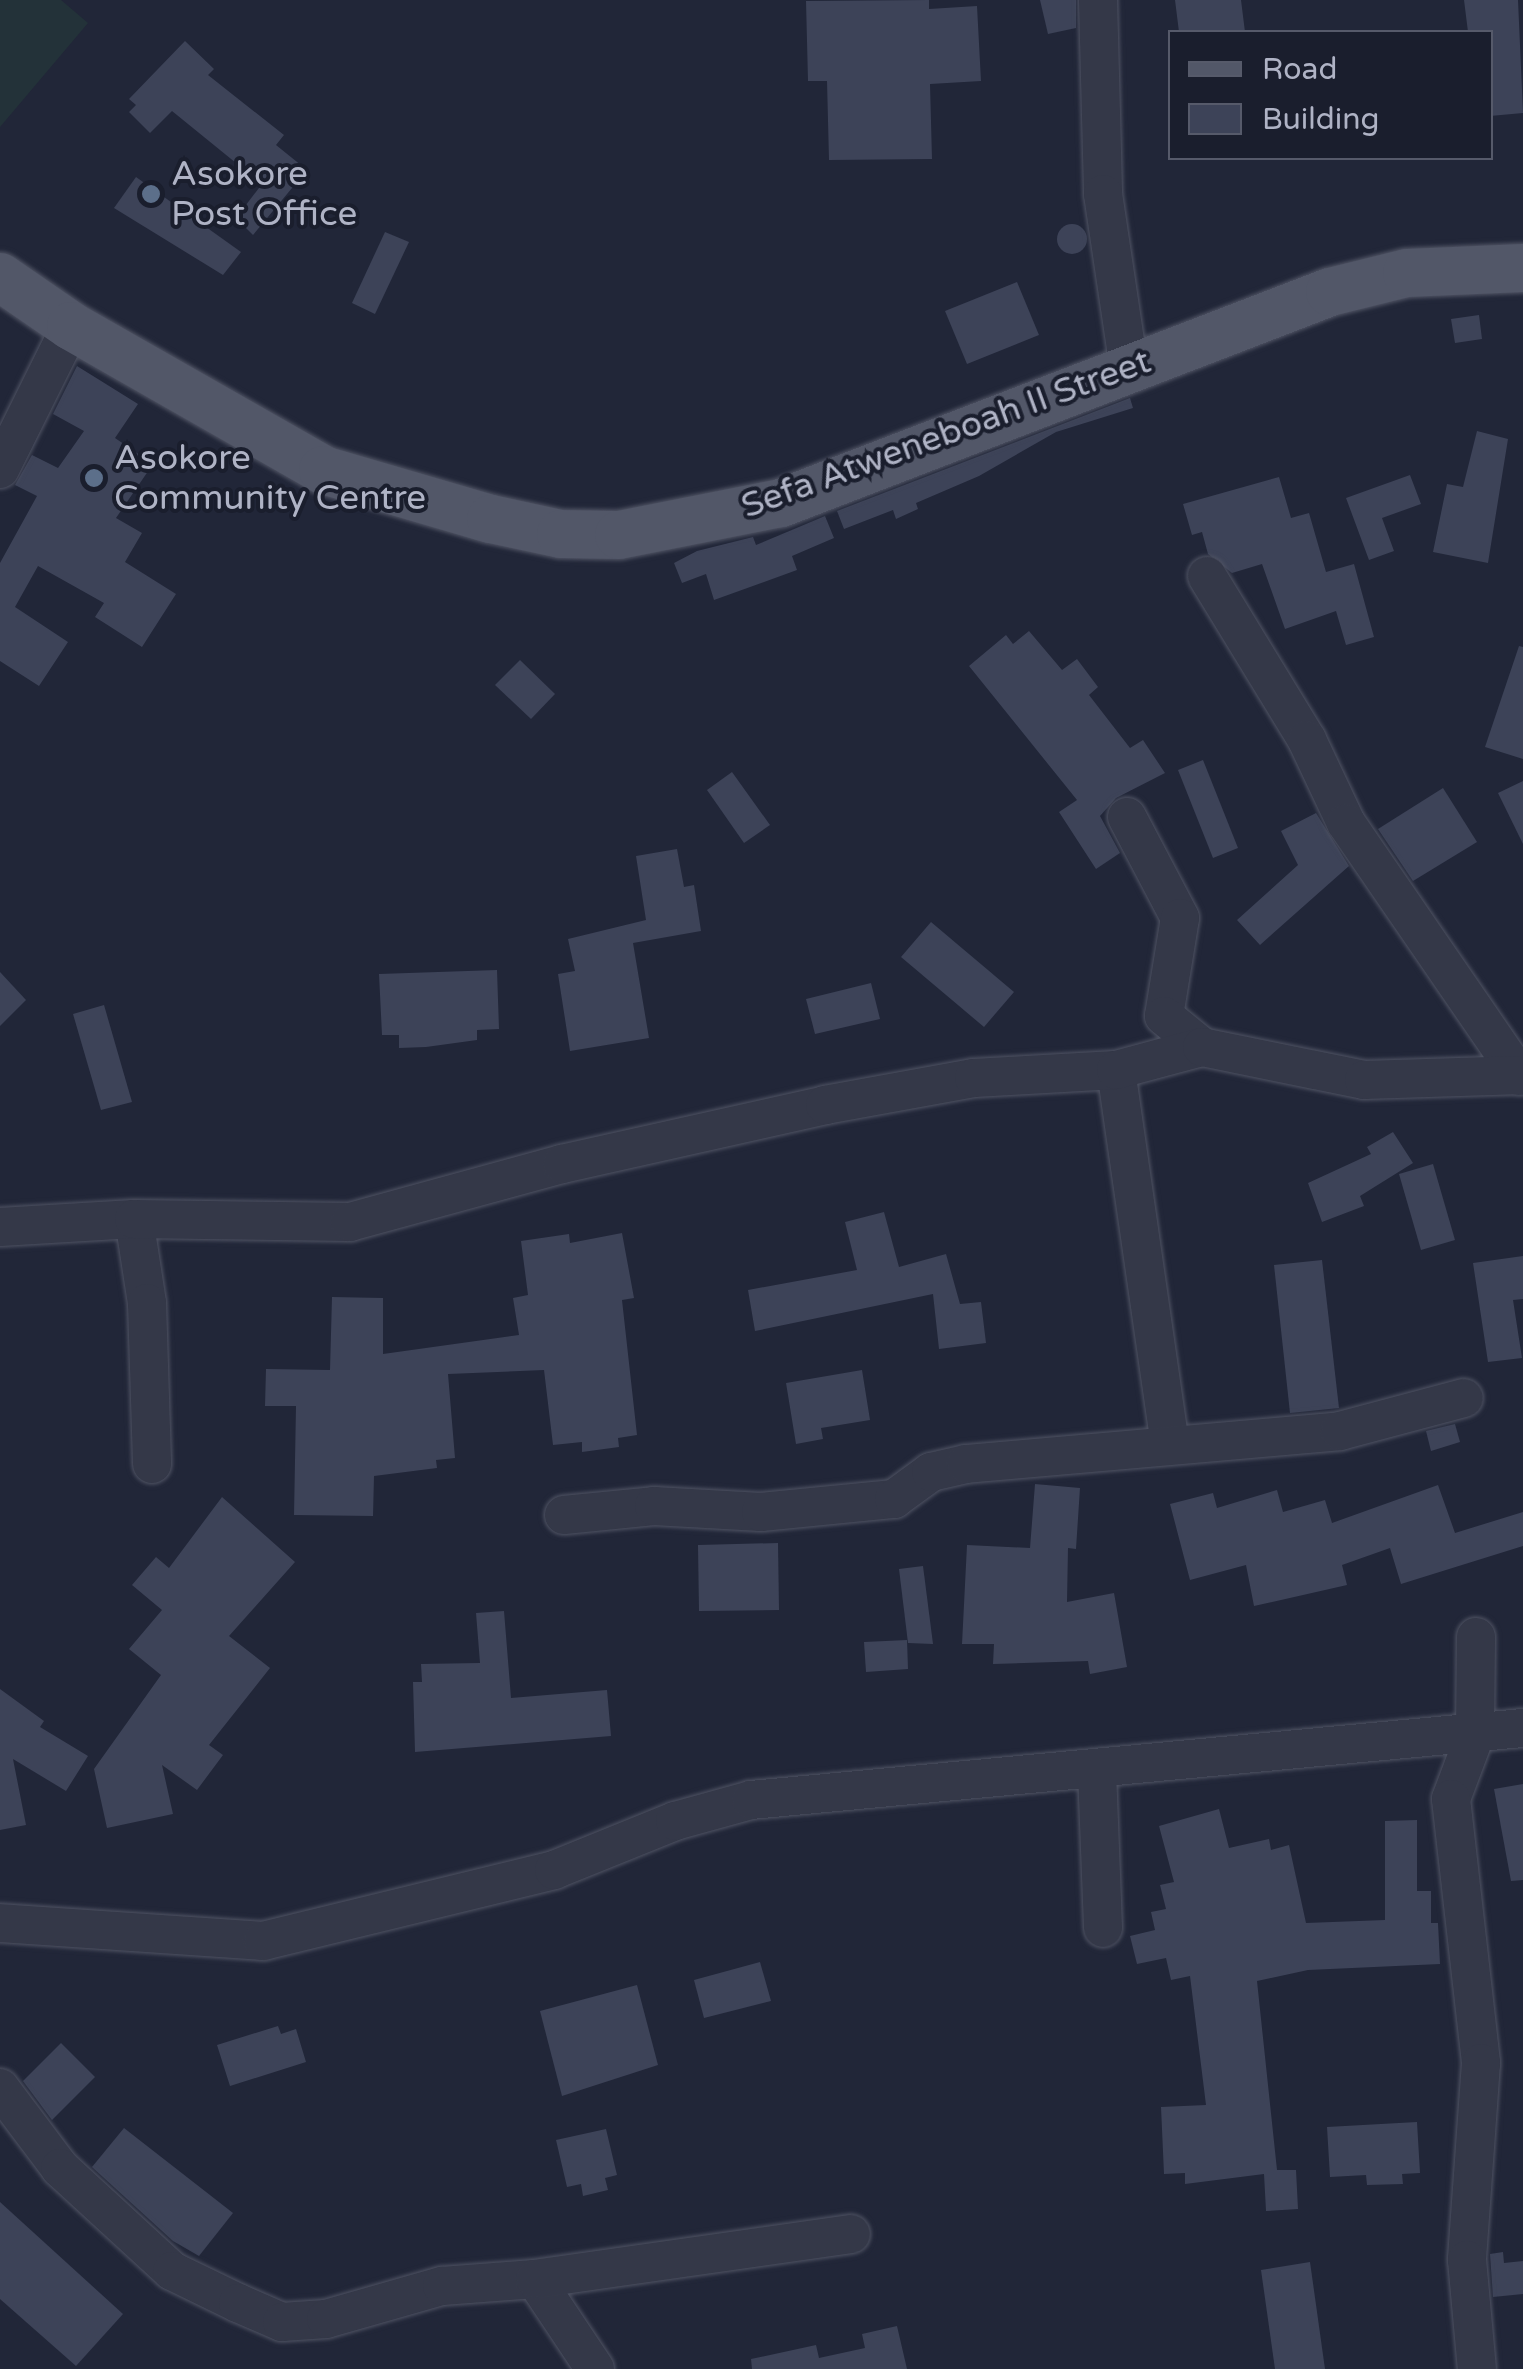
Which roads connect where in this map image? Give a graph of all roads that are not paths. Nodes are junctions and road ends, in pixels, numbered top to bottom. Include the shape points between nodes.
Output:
1 (1098, 0) edge
2 (1523, 268) edge
3 (0, 277) edge
4 (71, 326) junction
5 (1129, 367) junction
6 (0, 468) edge
7 (1207, 576) dead end
8 (1127, 817) dead end
9 (1202, 1048) junction
10 (1116, 1070) junction
11 (1521, 1075) edge
12 (134, 1219) junction
13 (0, 1226) edge
14 (1464, 1398) dead end
15 (1170, 1445) junction
16 (152, 1464) dead end
17 (564, 1515) dead end
18 (1476, 1636) dead end
19 (1523, 1728) edge
20 (1475, 1735) junction
21 (1097, 1771) junction
22 (0, 1923) edge
23 (1103, 1928) dead end
24 (0, 2088) edge
25 (851, 2234) dead end
26 (536, 2279) junction
27 (595, 2369) edge
28 (1476, 2369) edge

1 - 5 street via 1103,194
2 - 5 main road, Sefa Atweneboah II Street via 1407,274 1330,292
3 - 4 main road, Sefa Atweneboah II Street
4 - 5 main road, Sefa Atweneboah II Street via 324,470 561,534 636,533 781,503
4 - 6 street
7 - 11 street via 1308,740 1346,823
8 - 9 street via 1180,918 1164,1016
9 - 10 street
9 - 11 street via 1364,1080
10 - 12 street via 974,1078 825,1104 562,1164 350,1222
10 - 15 street
12 - 13 street
12 - 16 street via 146,1303
14 - 15 street via 1340,1431
15 - 17 street via 966,1464 931,1472 894,1499 761,1512 654,1506
18 - 20 street
19 - 20 street
20 - 21 street
20 - 28 street via 1451,1799 1482,2063 1467,2260
21 - 22 street via 750,1800 675,1821 554,1870 263,1941
21 - 23 street
24 - 26 street via 60,2168 172,2272 282,2322 326,2318 442,2286
25 - 26 street
26 - 27 street

